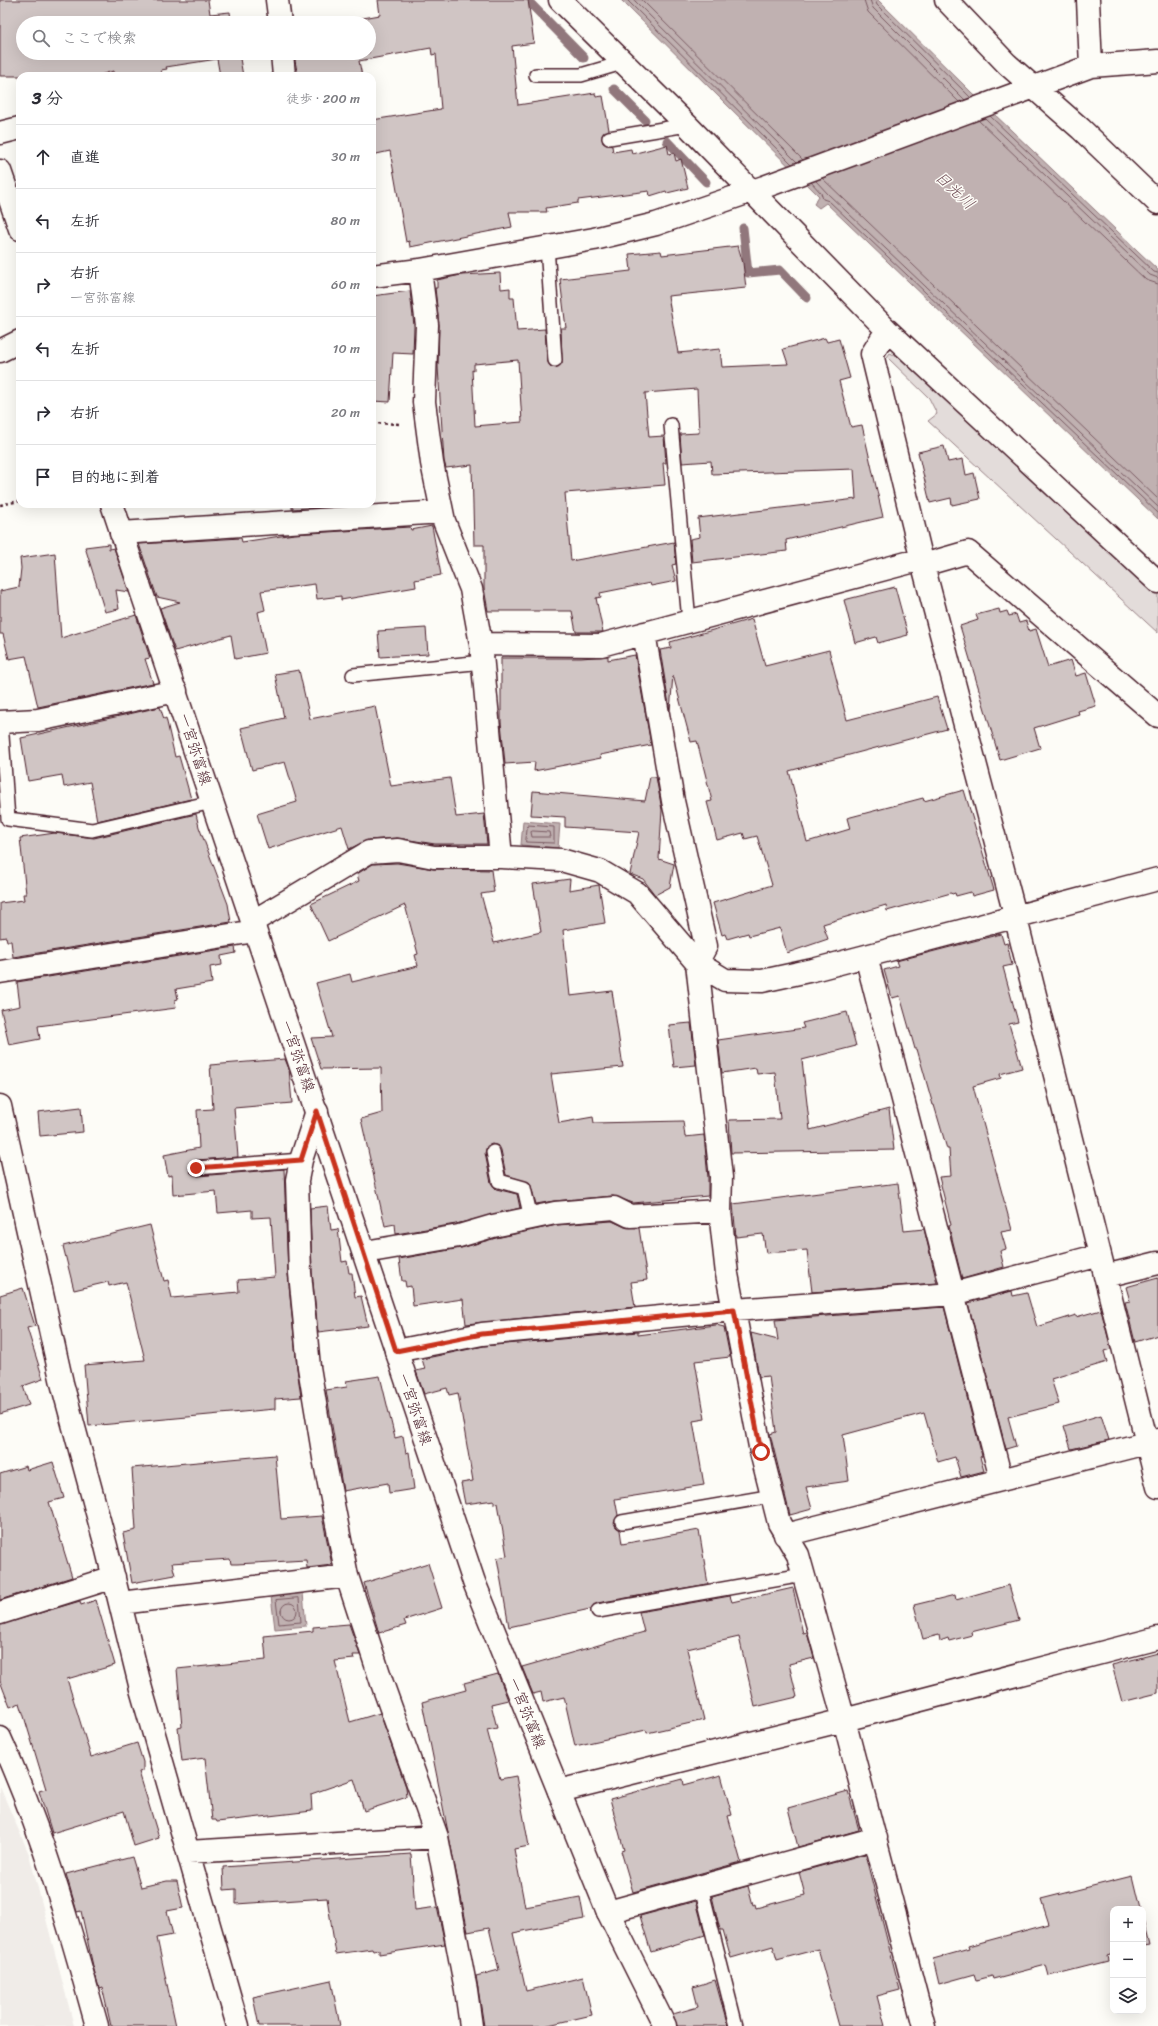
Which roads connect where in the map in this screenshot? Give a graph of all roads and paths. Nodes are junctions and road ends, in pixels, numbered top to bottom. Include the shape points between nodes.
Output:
1 (277, 0) edge
2 (560, 0) edge
3 (946, 0) edge
4 (1088, 0) edge
5 (279, 16) edge
6 (283, 60) edge
7 (1158, 61) edge
8 (622, 63) junction
9 (1091, 66) junction
10 (284, 72) edge
11 (536, 75) dead end
12 (1030, 90) junction
13 (687, 125) junction
14 (16, 129) edge
15 (0, 133) edge
16 (610, 138) dead end
17 (0, 171) edge
18 (758, 189) junction
19 (1158, 203) edge
20 (16, 217) edge
21 (547, 247) junction
22 (420, 270) junction
23 (376, 276) edge
24 (887, 330) junction
25 (16, 343) edge
26 (0, 351) edge
27 (555, 360) dead end
28 (671, 425) dead end
29 (16, 502) edge
30 (0, 505) edge
31 (113, 508) edge
32 (442, 512) junction
33 (121, 533) junction
34 (923, 562) junction
35 (1158, 582) edge
36 (689, 621) junction
37 (644, 634) junction
38 (482, 653) junction
39 (353, 675) dead end
40 (176, 692) junction
41 (1158, 716) edge
42 (0, 722) edge
43 (212, 802) junction
44 (501, 857) junction
45 (1158, 879) edge
46 (1015, 915) junction
47 (254, 926) junction
48 (866, 956) junction
49 (697, 963) junction
50 (0, 972) edge
51 (0, 1106) edge
52 (317, 1111) junction
53 (493, 1152) dead end
54 (301, 1160) junction
55 (196, 1168) dead end
56 (720, 1211) junction
57 (531, 1218) junction
58 (364, 1252) junction
59 (1100, 1255) junction
60 (1158, 1263) edge
61 (1105, 1276) junction
62 (953, 1294) junction
63 (734, 1310) junction
64 (396, 1351) junction
65 (1152, 1442) edge
66 (1001, 1479) junction
67 (1158, 1487) edge
68 (772, 1496) junction
69 (622, 1522) dead end
70 (786, 1535) junction
71 (804, 1575) junction
72 (347, 1576) junction
73 (114, 1578) junction
74 (120, 1603) junction
75 (598, 1611) dead end
76 (0, 1613) edge
77 (1158, 1638) edge
78 (844, 1720) junction
79 (0, 1738) edge
80 (559, 1791) junction
81 (437, 1837) junction
82 (876, 1838) junction
83 (188, 1852) junction
84 (701, 1887) junction
85 (608, 1912) junction
86 (96, 2026) edge
87 (238, 2026) edge
88 (471, 2026) edge
89 (665, 2026) edge
90 (736, 2026) edge
91 (924, 2026) edge

1 - 5 street
2 - 8 street
3 - 12 street
4 - 9 street
6 - 10 street
7 - 9 street
8 - 11 lane via 581,75
8 - 13 street
9 - 12 street
12 - 18 street
12 - 19 street
13 - 16 lane
13 - 18 street
14 - 15 street
17 - 20 street
18 - 21 street via 656,224
18 - 24 street
21 - 22 street
21 - 27 lane
22 - 23 street
22 - 32 street via 426,325 424,402
24 - 34 street via 872,354
24 - 35 street
25 - 26 street
28 - 36 lane
29 - 30 path
31 - 33 street, 一宮弥富線
32 - 33 street
32 - 38 street via 471,589
33 - 40 street, 一宮弥富線
34 - 36 street
34 - 41 street via 968,552
34 - 46 street
36 - 37 street
37 - 38 street via 601,645
37 - 49 street via 673,801 706,946
38 - 39 lane
38 - 44 street
40 - 42 street via 38,720
40 - 43 street, 一宮弥富線
42 - 43 lane via 8,819 92,830
43 - 47 street, 一宮弥富線
44 - 47 street via 434,857 398,850 369,852
44 - 49 street via 561,860 600,871 636,893
45 - 46 street
46 - 48 street
46 - 59 street
47 - 50 street
47 - 52 street, 一宮弥富線
48 - 49 street via 762,981 725,980
48 - 62 street
49 - 56 street via 721,1177
51 - 73 street via 62,1383
52 - 54 street
52 - 58 street, 一宮弥富線
53 - 57 lane via 499,1181 524,1188
54 - 55 lane
54 - 72 street via 297,1180 300,1273 309,1367
56 - 57 street via 630,1216 614,1208 555,1213
56 - 63 street
57 - 58 street via 459,1236
58 - 64 street, 一宮弥富線
59 - 61 street
59 - 62 street
60 - 61 street
61 - 65 street
62 - 63 street
62 - 66 street
63 - 64 street via 482,1334
63 - 68 street
64 - 80 street, 一宮弥富線 via 474,1582
65 - 66 street
65 - 67 street
66 - 70 street
68 - 69 lane
68 - 70 street via 779,1523
70 - 71 street via 798,1555
71 - 75 lane
71 - 78 street
72 - 74 street
72 - 81 street
73 - 74 street
73 - 76 street
74 - 83 street via 141,1689
77 - 78 street
78 - 80 street
78 - 82 street
79 - 86 street via 23,1788 67,1920
80 - 85 street, 一宮弥富線
81 - 83 street
81 - 88 street
82 - 84 street
82 - 91 street
83 - 87 street
84 - 85 street
84 - 90 lane
85 - 89 street, 一宮弥富線

